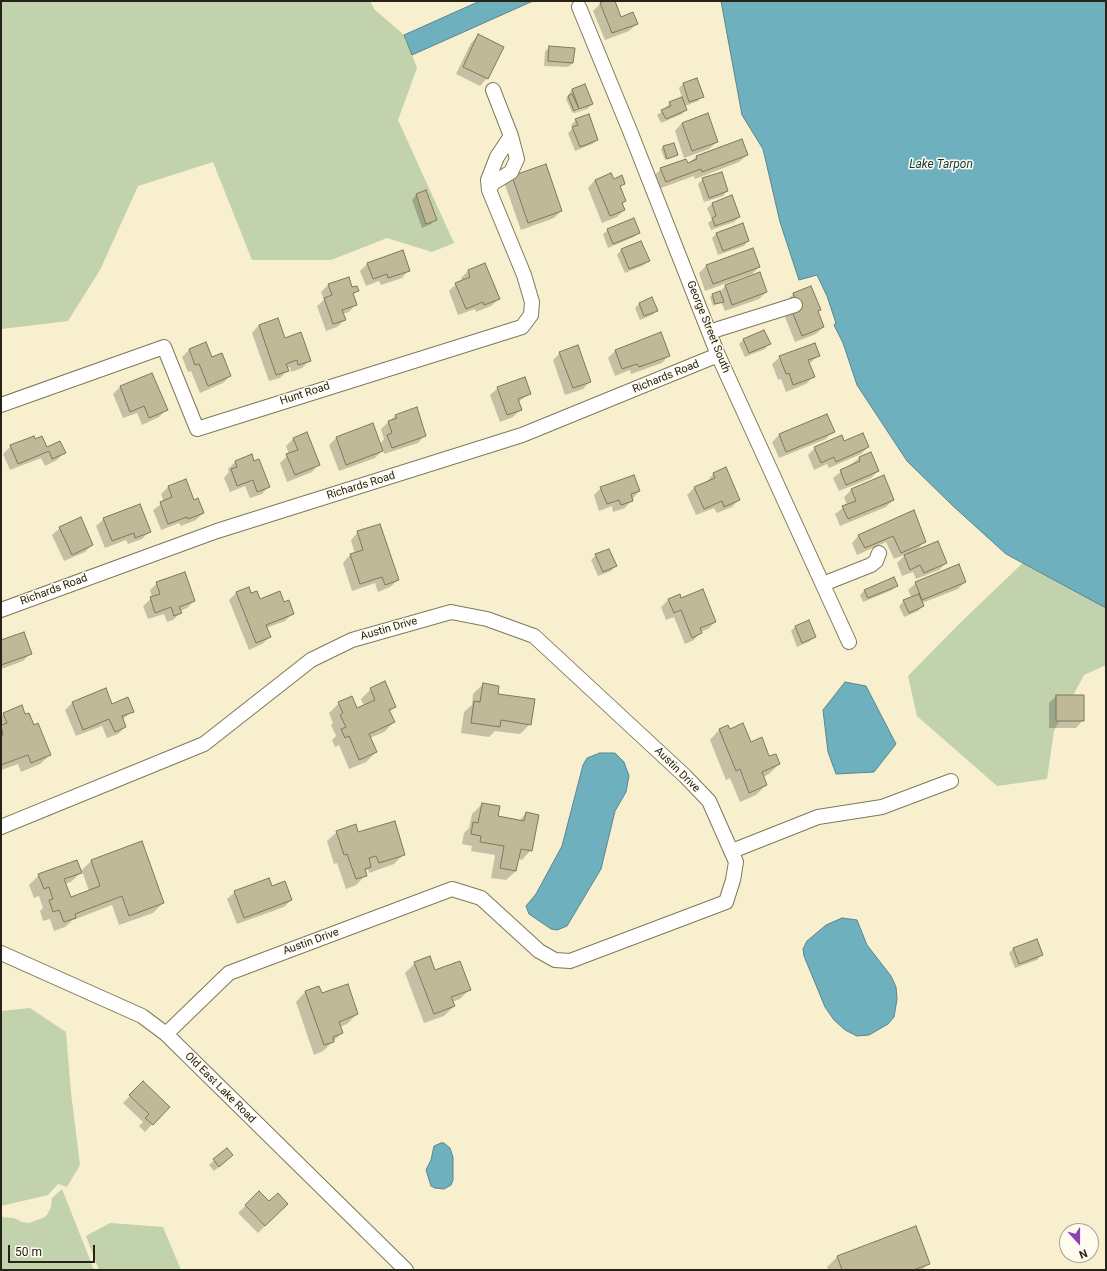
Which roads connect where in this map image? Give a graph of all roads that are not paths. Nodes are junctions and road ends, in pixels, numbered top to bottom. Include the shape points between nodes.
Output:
1 (579, 7) dead end
2 (493, 90) dead end
3 (511, 136) junction
4 (489, 190) junction
5 (795, 305) dead end
6 (709, 332) junction
7 (718, 355) junction
8 (1, 405) edge
9 (879, 553) dead end
10 (823, 584) junction
11 (1, 610) edge
12 (849, 642) dead end
13 (951, 782) dead end
14 (1, 827) edge
15 (732, 851) junction
16 (1, 953) edge
17 (166, 1034) junction
18 (406, 1270) edge

1 - 6 street, George Street South
2 - 3 street
3 - 4 street via 491,170
3 - 4 street via 517,159 514,167 511,172 493,183
4 - 8 street, Hunt Road via 524,275 532,302 531,315 522,327 197,429 164,347
5 - 6 street
6 - 7 street, George Street South
7 - 10 street, George Street South
7 - 11 street, Richards Road via 522,435 217,531
9 - 10 street via 871,565
10 - 12 street, George Street South
13 - 15 street via 882,807 818,817
14 - 15 street, Austin Drive via 204,744 311,660 352,640 451,612 487,618 534,636 709,801
15 - 17 street, Austin Drive via 736,862 726,902 570,961 555,960 539,951 481,898 452,889 229,973
16 - 17 street, Old East Lake Road via 142,1016
17 - 18 street, Old East Lake Road

